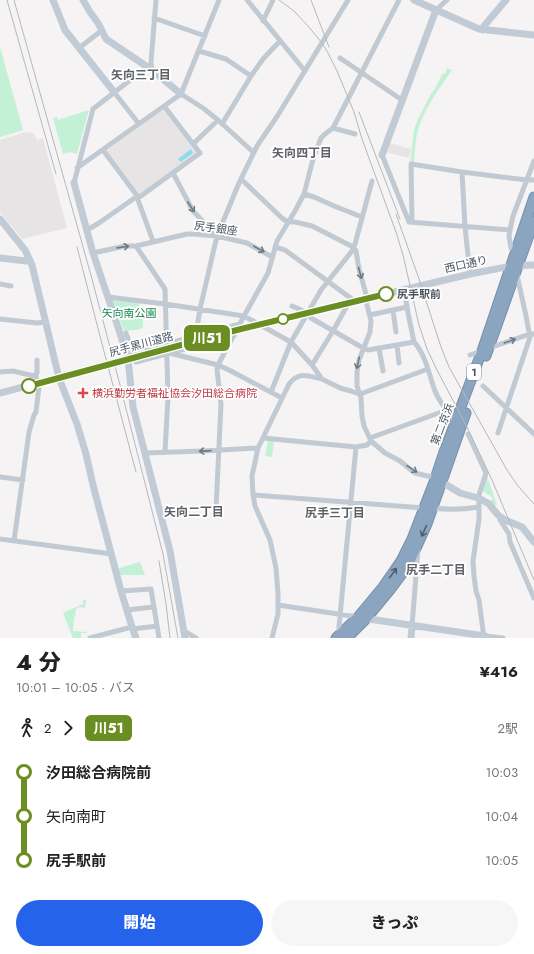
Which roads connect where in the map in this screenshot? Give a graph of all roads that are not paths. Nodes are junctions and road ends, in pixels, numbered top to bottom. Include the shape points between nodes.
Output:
1 (53, 0) edge
2 (83, 0) edge
3 (156, 0) edge
4 (218, 0) edge
5 (247, 0) edge
6 (273, 0) edge
7 (348, 0) edge
8 (399, 0) edge
9 (414, 0) edge
10 (447, 0) edge
11 (506, 0) edge
12 (436, 10) junction
13 (154, 18) junction
14 (263, 21) junction
15 (483, 30) junction
16 (102, 31) junction
17 (534, 35) edge
18 (205, 36) junction
19 (280, 41) junction
20 (79, 48) junction
21 (199, 51) junction
22 (340, 58) dead end
23 (149, 69) junction
24 (305, 72) junction
25 (362, 72) junction
26 (251, 76) junction
27 (114, 92) junction
28 (181, 94) junction
29 (402, 100) junction
30 (164, 106) junction
31 (220, 122) junction
32 (139, 124) junction
33 (333, 128) junction
34 (356, 134) dead end
35 (193, 144) junction
36 (103, 150) junction
37 (253, 152) junction
38 (382, 155) joint
39 (534, 161) edge
40 (77, 168) junction
41 (462, 172) junction
42 (173, 173) junction
43 (241, 179) junction
44 (527, 180) junction
45 (534, 180) edge
46 (372, 181) dead end
47 (74, 182) joint
48 (304, 194) junction
49 (138, 197) junction
50 (534, 197) edge
51 (362, 217) junction
52 (0, 219) edge
53 (534, 221) edge
54 (288, 222) junction
55 (412, 222) junction
56 (465, 227) junction
57 (86, 230) junction
58 (510, 230) junction
59 (217, 236) junction
60 (153, 241) junction
61 (136, 246) junction
62 (275, 247) junction
63 (353, 247) junction
64 (511, 248) dead end
65 (93, 253) junction
66 (272, 257) junction
67 (0, 258) edge
68 (30, 260) junction
69 (534, 265) edge
70 (515, 268) junction
71 (470, 274) junction
72 (328, 281) junction
73 (0, 284) edge
74 (11, 286) dead end
75 (404, 290) junction
76 (108, 297) junction
77 (367, 299) junction
78 (356, 302) junction
79 (165, 304) junction
80 (348, 304) junction
81 (292, 306) dead end
82 (408, 307) junction
83 (200, 309) junction
84 (393, 310) junction
85 (308, 313) junction
86 (370, 315) junction
87 (244, 316) junction
88 (0, 319) edge
89 (45, 322) junction
90 (260, 324) junction
91 (235, 330) junction
92 (333, 331) junction
93 (396, 332) dead end
94 (126, 333) dead end
95 (532, 334) edge
96 (196, 335) junction
97 (291, 342) junction
98 (414, 342) junction
99 (167, 343) junction
100 (397, 345) junction
101 (194, 346) junction
102 (363, 348) junction
103 (379, 348) junction
104 (486, 349) junction
105 (168, 353) junction
106 (470, 355) dead end
107 (128, 359) junction
108 (37, 360) dead end
109 (136, 362) dead end
110 (400, 363) dead end
111 (218, 365) junction
112 (312, 365) junction
113 (428, 369) junction
114 (383, 371) dead end
115 (0, 372) edge
116 (34, 376) junction
117 (59, 378) junction
118 (322, 379) junction
119 (483, 386) dead end
120 (271, 392) junction
121 (0, 394) edge
122 (360, 394) junction
123 (282, 398) junction
124 (507, 409) junction
125 (447, 410) junction
126 (456, 423) junction
127 (498, 433) dead end
128 (468, 434) dead end
129 (534, 434) edge
130 (263, 438) junction
131 (371, 440) junction
132 (356, 447) junction
133 (258, 448) junction
134 (219, 450) junction
135 (165, 452) junction
136 (145, 453) junction
137 (0, 477) edge
138 (22, 480) junction
139 (439, 480) junction
140 (253, 495) junction
141 (478, 498) junction
142 (352, 502) junction
143 (479, 507) junction
144 (429, 508) junction
145 (216, 509) dead end
146 (498, 515) junction
147 (0, 538) edge
148 (14, 541) junction
149 (534, 542) edge
150 (418, 545) junction
151 (112, 554) junction
152 (121, 591) junction
153 (534, 598) edge
154 (278, 605) junction
155 (154, 608) junction
156 (127, 610) junction
157 (341, 614) junction
158 (362, 618) junction
159 (157, 626) junction
160 (412, 626) junction
161 (132, 628) junction
162 (185, 634) edge
163 (341, 637) edge
164 (484, 637) edge
165 (90, 638) edge
166 (136, 638) edge
167 (159, 638) edge
168 (196, 638) edge
169 (272, 638) edge
170 (411, 638) edge
171 (503, 638) edge

1 - 20 street via 65,30
2 - 16 street
3 - 13 street
4 - 18 street
5 - 14 street
6 - 14 street
7 - 24 street
8 - 25 street
9 - 12 street
10 - 12 street
11 - 15 street
12 - 15 street
12 - 29 street
13 - 18 street
13 - 23 street
14 - 19 street
15 - 17 street
16 - 20 street
16 - 23 street via 109,42
18 - 21 street
19 - 24 street
19 - 26 street
20 - 27 street
21 - 26 street via 226,59
21 - 28 street
22 - 25 street
23 - 27 street
23 - 28 street
24 - 37 street
25 - 29 street
25 - 33 street
26 - 31 street
27 - 32 street
27 - 40 street via 93,109
28 - 30 street
28 - 31 street
29 - 38 street
30 - 32 street
30 - 35 street
31 - 35 street
31 - 37 street
32 - 36 street
33 - 34 street
33 - 48 street via 322,138 313,159
35 - 42 street via 200,153
36 - 40 street
36 - 49 street
37 - 43 street
38 - 55 street via 409,222
39 - 44 street
40 - 47 street
41 - 44 street
41 - 55 street via 411,164
41 - 56 street
42 - 49 street
42 -> 59 street via 193,211
43 - 54 street
43 - 59 street
44 - 45 street
44 - 58 street
46 - 51 street
47 - 57 street
48 - 51 street
48 - 54 street
49 - 57 street
49 - 60 street
50 - 70 highway, 第二京浜 / 1
51 - 63 street
52 - 68 street
53 - 70 highway, 第二京浜 / 1
54 - 62 street
54 - 63 street via 312,226
55 - 56 street
56 - 58 street
56 - 71 street
57 - 65 street
58 - 64 street
59 - 60 street, 尻手銀座 via 187,234
59 -> 66 street, 尻手銀座 via 248,243
59 - 83 street
60 - 61 street, 尻手銀座
65 -> 61 street, 尻手銀座
61 - 79 street via 165,289
62 - 66 street
62 - 72 street via 285,250
63 - 72 street
63 -> 77 street
65 - 76 street
66 - 87 street via 268,273
67 - 68 street
68 - 89 street
69 - 70 street, 西口通り
70 - 71 street, 西口通り
70 - 95 street
70 - 104 highway, 第二京浜 / 1
71 - 75 street, 西口通り
72 - 78 street
72 - 85 street
73 - 74 street
75 - 77 street, 尻手黒川道路
75 - 82 street
76 - 79 street
76 - 107 street
77 - 78 street, 尻手黒川道路
77 - 86 street
78 - 80 street, 尻手黒川道路
79 - 83 street
79 - 99 street
80 - 85 street, 尻手黒川道路
80 - 92 street
81 - 85 street
82 - 84 street
82 - 98 street
83 - 87 street
83 - 96 street
84 - 86 street
84 - 93 street
85 - 90 street, 尻手黒川道路
85 - 92 street via 311,318
85 - 97 street
86 - 102 street via 371,329
87 - 90 street
87 - 91 street
88 - 89 street
89 - 117 street
90 - 91 street, 尻手黒川道路
90 - 97 street
91 - 96 street
91 - 101 street
91 - 107 street, 尻手黒川道路, bridge
91 - 111 street
92 - 102 street
92 - 112 street
94 - 99 street via 133,353
104 -> 95 street
95 - 124 street
96 - 99 street
96 - 101 street
97 - 112 street
97 - 120 street
98 - 100 street
98 - 113 street
99 - 105 street
100 - 103 street
100 - 110 street
101 - 105 street
102 - 103 street
102 -> 122 street via 357,372
103 - 114 street
104 - 106 street
104 - 126 highway, 第二京浜 / 1
104 - 139 highway, 第二京浜 / 1
105 - 109 street
105 - 111 street
105 - 135 street
107 - 117 street, 尻手黒川道路, bridge
107 - 136 street via 133,407
108 - 116 street via 37,373
111 - 120 street
111 - 134 street via 221,404
112 - 118 street
113 - 122 street
113 - 125 street via 436,393
115 - 116 street via 13,371
116 - 138 street via 39,387 38,401 29,432
117 - 121 street, 尻手黒川道路, bridge
117 - 151 street via 77,424
118 - 122 street
118 - 123 street via 298,376 289,384
119 - 124 street
120 - 123 street
122 - 131 street via 364,426
123 - 130 street
124 - 127 street
124 - 129 street
125 - 126 street
125 - 131 street
126 - 139 highway, 第二京浜 / 1 via 444,452
128 - 141 street via 486,473
130 - 132 street
130 - 133 street
131 - 132 street via 367,445
131 -> 139 street via 415,473
132 - 142 street
133 - 134 street
133 - 140 street via 252,476
134 -> 135 street
134 - 145 street
135 - 136 street
136 - 162 street via 170,551
137 - 138 street
138 - 148 street
139 - 141 street via 460,493
139 - 144 highway, 第二京浜 / 1
140 - 142 street
140 - 154 street via 271,546 276,568
141 - 143 street
141 - 146 street via 489,504
142 - 144 street
142 - 157 street
143 - 144 street via 460,510
143 - 164 street via 473,565
144 -> 150 highway, 第二京浜 / 1 via 427,524
158 -> 144 highway, 第二京浜 / 1 via 401,561
146 - 149 street via 522,527
146 - 153 street via 509,534
147 - 148 street
148 - 151 street
150 - 158 highway, 第二京浜 / 1 via 408,566 390,590
150 - 160 street
151 - 152 street
152 - 155 street via 151,589
152 - 156 street
154 - 157 street
154 - 169 street
155 - 156 street
155 - 159 street
156 - 161 street
157 - 158 street
157 - 163 street
158 - 160 street
158 - 163 highway, 第二京浜 / 1
159 - 161 street
159 - 167 street
160 - 164 street
160 - 170 street
161 - 165 street
161 - 166 street
162 - 168 street
164 - 171 street

